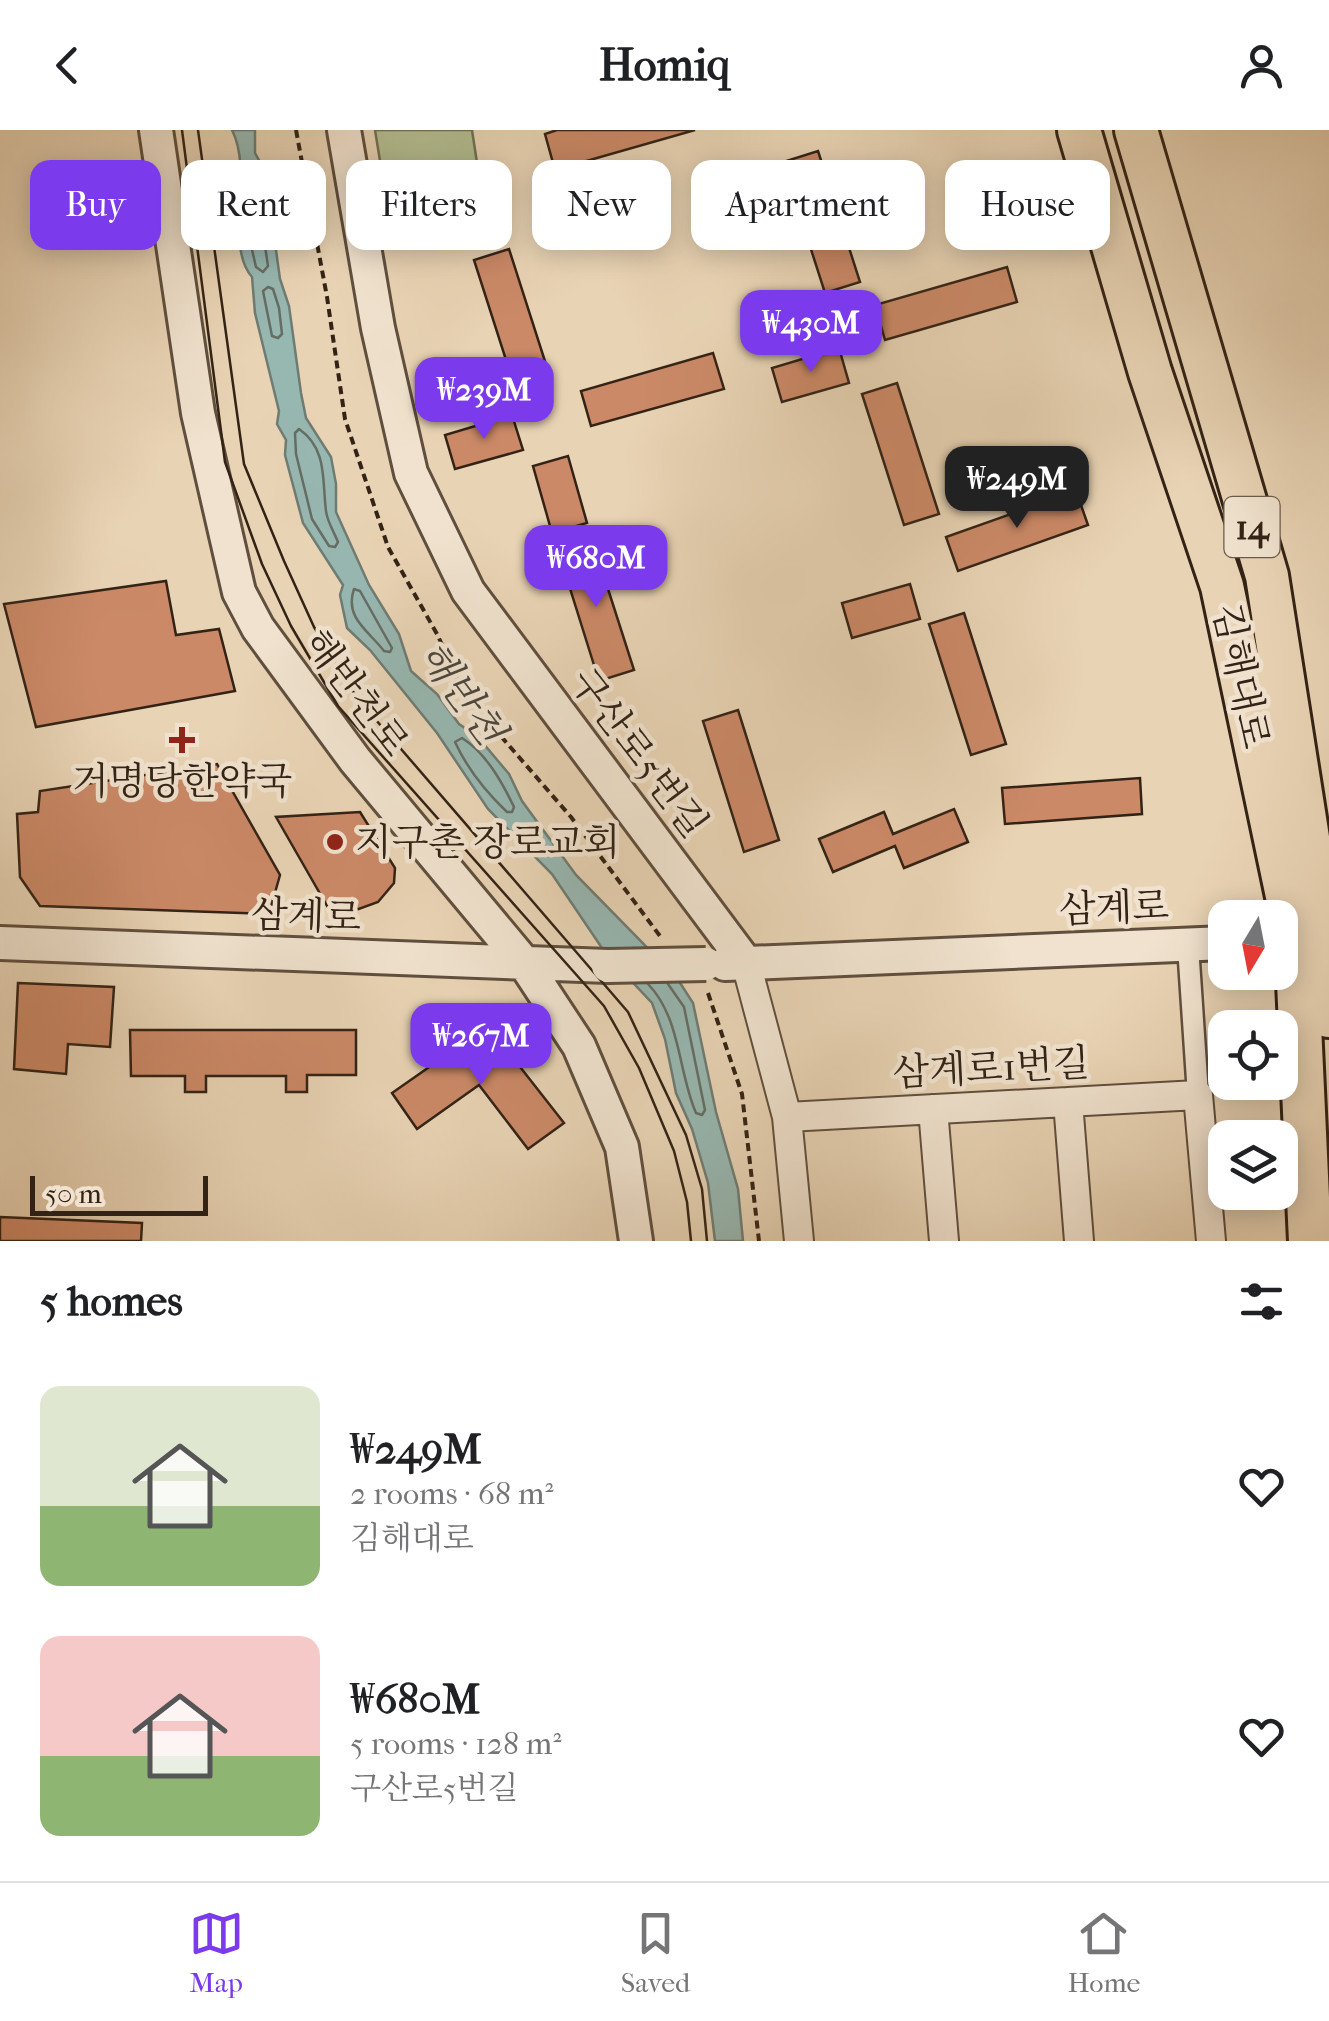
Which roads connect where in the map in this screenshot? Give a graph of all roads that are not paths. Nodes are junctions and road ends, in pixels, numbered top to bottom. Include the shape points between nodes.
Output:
1 (156, 130) edge
2 (344, 130) edge
3 (1078, 130) edge
4 (1136, 130) edge
5 (1307, 936) edge
6 (0, 944) edge
7 (1208, 944) edge
8 (1188, 946) junction
9 (746, 963) junction
10 (525, 964) junction
11 (1329, 1016) edge
12 (1198, 1095) junction
13 (1068, 1102) junction
14 (933, 1109) junction
15 (787, 1116) junction
16 (636, 1241) edge
17 (799, 1241) edge
18 (944, 1241) edge
19 (1079, 1241) edge
20 (1212, 1241) edge
21 (1310, 1241) edge

1 - 10 street, 해반천로 via 198,413 240,592 258,628 354,760
2 - 9 street, 구산로5번길 via 378,328 412,473 468,591
3 - 5 main road, 김해대로 via 1222,586
4 - 5 main road, 김해대로 / 14 via 1267,576
5 - 11 main road, 김해대로 / 14
5 - 21 main road, 김해대로
6 - 10 street, 삼계로
7 - 8 street, 삼계로
8 - 9 street, 삼계로
8 - 12 street
9 - 10 street, 삼계로, bridge
9 - 15 street
10 - 16 street, 해반천로 via 579,1046 622,1147
12 - 13 street, 삼계로1번길
12 - 20 street
13 - 14 street, 삼계로1번길
13 - 19 street
14 - 15 street, 삼계로1번길
14 - 18 street
15 - 17 street

